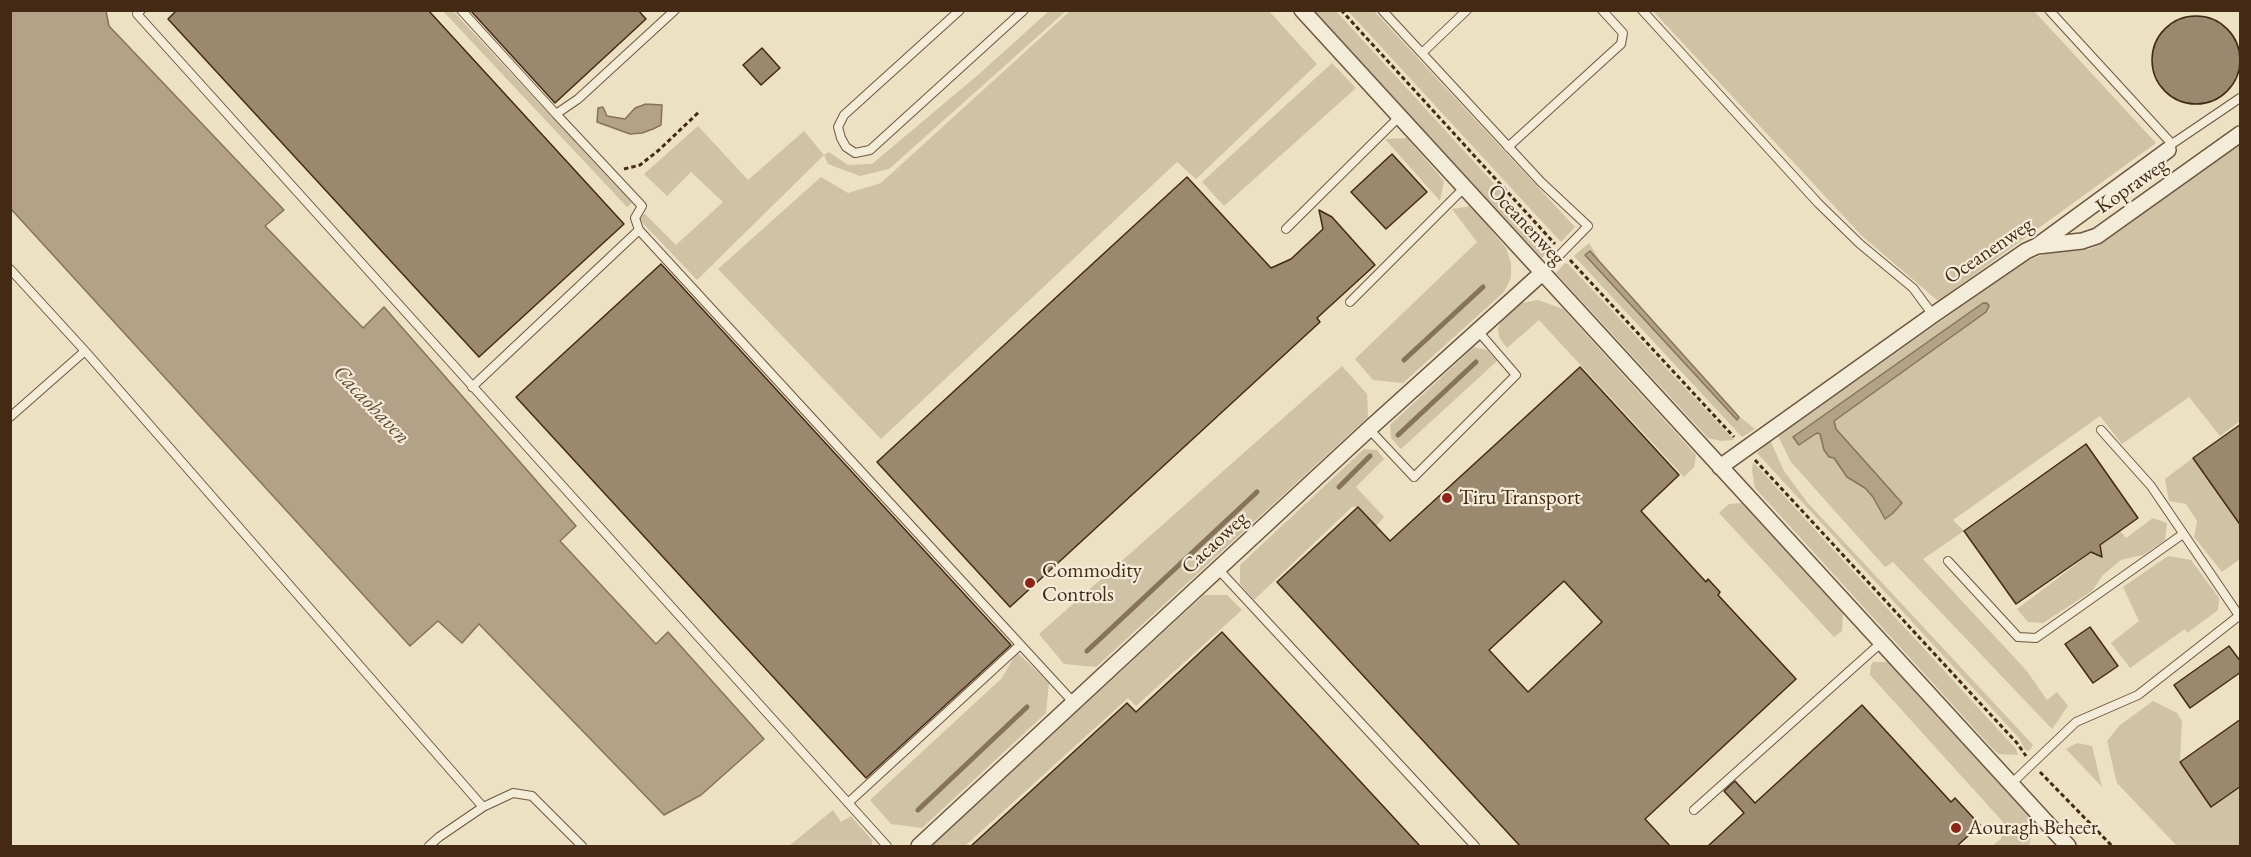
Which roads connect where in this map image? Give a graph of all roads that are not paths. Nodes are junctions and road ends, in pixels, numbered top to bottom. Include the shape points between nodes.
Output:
1 (141, 10) edge
2 (461, 10) edge
3 (675, 10) edge
4 (960, 10) edge
5 (1023, 10) edge
6 (1302, 10) edge
7 (1382, 10) edge
8 (1467, 10) edge
9 (1602, 10) edge
10 (1642, 10) edge
11 (2049, 10) edge
12 (1422, 53) junction
13 (2241, 98) edge
14 (556, 114) junction
15 (1399, 117) junction
16 (2241, 134) edge
17 (1508, 147) junction
18 (2170, 147) junction
19 (1464, 188) junction
20 (1286, 229) dead end
21 (639, 230) junction
22 (2037, 246) junction
23 (10, 269) edge
24 (1542, 273) junction
25 (1350, 302) dead end
26 (1933, 315) junction
27 (1478, 331) junction
28 (85, 351) junction
29 (472, 387) junction
30 (10, 417) edge
31 (1369, 429) junction
32 (2102, 430) dead end
33 (1720, 467) junction
34 (2183, 534) junction
35 (1948, 561) dead end
36 (1218, 569) junction
37 (2240, 616) edge
38 (1882, 642) junction
39 (1020, 645) junction
40 (1074, 703) junction
41 (2011, 784) junction
42 (848, 804) junction
43 (483, 807) junction
44 (1694, 810) dead end
45 (2060, 844) edge
46 (429, 846) edge
47 (582, 846) edge
48 (887, 846) edge
49 (919, 846) edge
50 (1475, 846) edge

1 - 29 lane via 137,14
2 - 14 lane
3 - 14 lane via 578,99
4 - 5 lane via 844,115 838,126 846,147 855,153 870,150
6 - 15 street, Oceanenweg
7 - 12 lane
8 - 12 lane
9 - 17 lane via 1623,33 1621,44
10 - 26 lane via 1818,203 1913,288
11 - 18 lane
12 - 17 lane
13 - 18 lane, Oceanenweg
14 - 21 lane via 642,206 635,218
15 - 19 street, Oceanenweg
15 - 20 lane
16 - 22 street, Kopraweg via 2097,236
17 - 24 lane via 1588,226
18 - 22 street, Oceanenweg
19 - 24 street, Oceanenweg
19 - 25 lane
21 - 29 lane
21 - 39 lane
22 - 26 street, Oceanenweg
23 - 28 lane
24 - 27 street, Cacaoweg
24 - 33 street, Oceanenweg
26 - 33 street, Oceanenweg
27 - 31 street, Cacaoweg
27 - 31 lane via 1516,375 1414,477
28 - 30 lane
28 - 43 lane
29 - 42 lane
31 - 36 street, Cacaoweg
32 - 34 lane via 2151,486
33 - 38 street, Oceanenweg
34 - 35 lane via 2036,638 2019,637
34 - 37 lane
36 - 40 street, Cacaoweg
36 - 50 lane
37 - 41 lane via 2138,695 2076,722
38 - 41 street, Oceanenweg
38 - 44 lane
39 - 40 lane
39 - 42 lane
40 - 49 street, Cacaoweg
41 - 45 street, Oceanenweg
42 - 48 lane
43 - 46 lane
43 - 47 lane via 513,794 532,796

